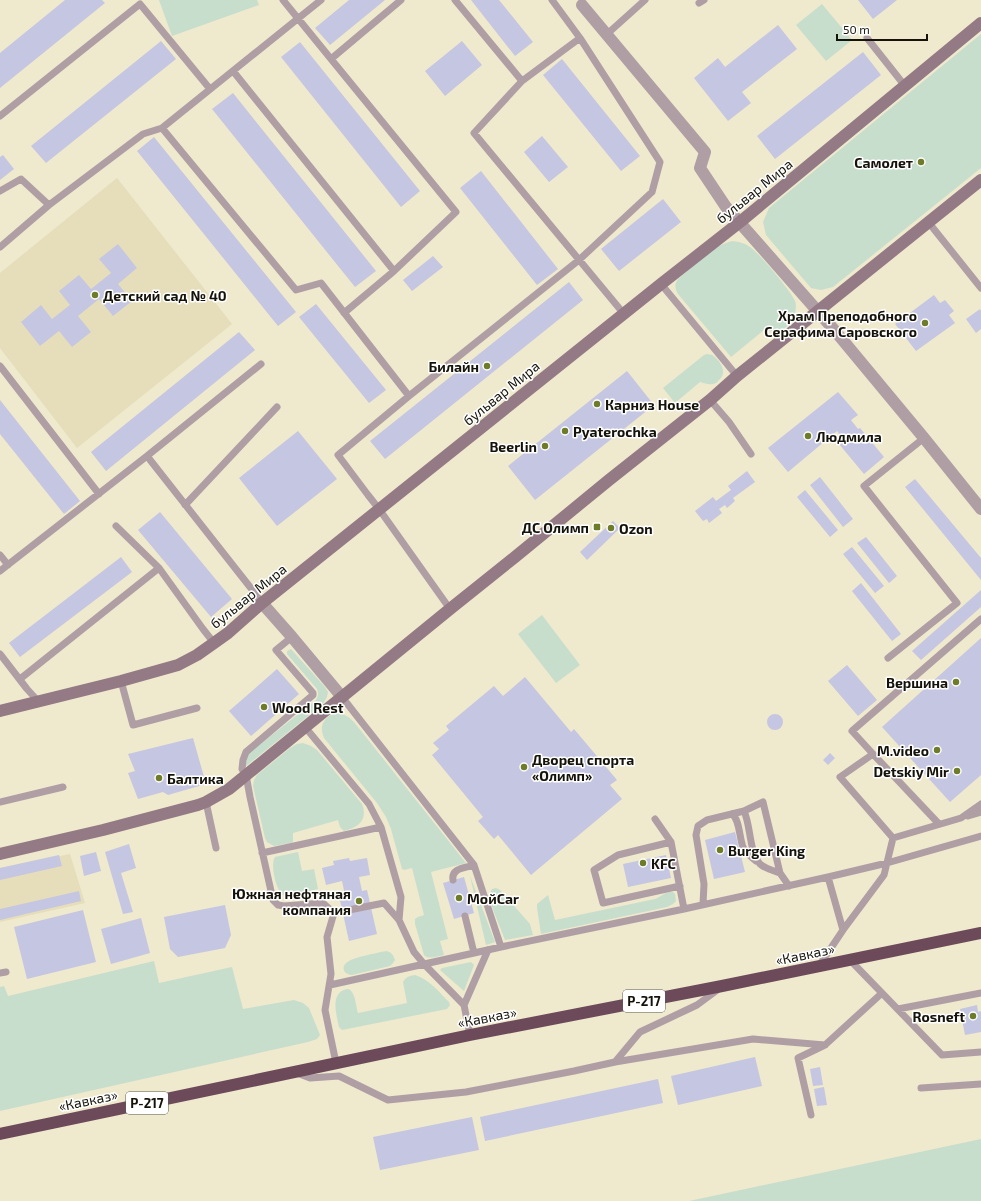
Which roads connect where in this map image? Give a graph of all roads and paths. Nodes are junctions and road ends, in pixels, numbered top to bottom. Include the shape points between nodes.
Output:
1 (283, 0) edge
2 (321, 0) edge
3 (401, 0) edge
4 (455, 0) edge
5 (552, 0) edge
6 (645, 0) edge
7 (139, 2) edge
8 (582, 5) dead end
9 (298, 18) junction
10 (981, 23) edge
11 (606, 35) junction
12 (580, 38) junction
13 (867, 38) dead end
14 (331, 59) junction
15 (233, 71) junction
16 (522, 81) junction
17 (905, 86) junction
18 (210, 89) junction
19 (0, 116) edge
20 (162, 128) junction
21 (981, 180) edge
22 (0, 191) edge
23 (49, 205) junction
24 (740, 222) junction
25 (929, 222) junction
26 (0, 247) edge
27 (579, 260) junction
28 (394, 271) junction
29 (661, 284) junction
30 (981, 288) edge
31 (818, 311) junction
32 (344, 313) junction
33 (624, 314) junction
34 (261, 364) dead end
35 (0, 366) edge
36 (738, 376) junction
37 (409, 396) junction
38 (710, 400) junction
39 (277, 407) dead end
40 (924, 438) junction
41 (750, 454) dead end
42 (147, 456) junction
43 (99, 494) junction
44 (185, 505) junction
45 (379, 509) junction
46 (981, 509) edge
47 (116, 526) dead end
48 (0, 555) edge
49 (8, 565) junction
50 (159, 568) junction
51 (0, 571) edge
52 (262, 603) junction
53 (450, 609) junction
54 (981, 619) edge
55 (292, 637) junction
56 (214, 643) junction
57 (0, 654) edge
58 (888, 658) dead end
59 (20, 679) junction
60 (121, 681) junction
61 (342, 697) junction
62 (38, 701) junction
63 (197, 708) dead end
64 (0, 711) edge
65 (305, 727) junction
66 (872, 754) junction
67 (246, 775) junction
68 (63, 787) dead end
69 (0, 802) edge
70 (206, 802) junction
71 (981, 804) edge
72 (744, 811) junction
73 (981, 812) edge
74 (732, 814) junction
75 (961, 818) junction
76 (655, 819) dead end
77 (939, 824) junction
78 (381, 827) junction
79 (981, 836) edge
80 (893, 838) junction
81 (671, 842) junction
82 (216, 848) dead end
83 (262, 853) junction
84 (0, 854) edge
85 (887, 863) junction
86 (474, 865) junction
87 (761, 865) junction
88 (780, 873) junction
89 (828, 877) junction
90 (454, 880) dead end
91 (680, 886) junction
92 (789, 886) junction
93 (703, 904) junction
94 (684, 909) junction
95 (334, 913) junction
96 (465, 916) dead end
97 (399, 920) junction
98 (843, 930) junction
99 (981, 933) edge
100 (501, 947) junction
101 (488, 950) junction
102 (474, 953) junction
103 (850, 960) junction
104 (424, 964) junction
105 (818, 967) junction
106 (330, 985) junction
107 (722, 986) junction
108 (882, 993) junction
109 (981, 993) edge
110 (464, 1004) junction
111 (898, 1010) junction
112 (470, 1035) junction
113 (826, 1045) junction
114 (981, 1052) edge
115 (615, 1062) junction
116 (336, 1063) junction
117 (295, 1072) junction
118 (981, 1084) edge
119 (921, 1088) dead end
120 (811, 1115) dead end
121 (0, 1134) edge

1 - 9 lane
2 - 9 lane
3 - 14 lane
4 - 16 lane
5 - 12 lane
6 - 11 lane
7 - 18 lane
7 - 19 lane
8 - 11 street
9 - 14 lane
9 - 15 lane
10 - 17 street, бульвар Мира
11 - 24 street via 705,152 700,168 726,207
12 - 16 lane
12 - 27 lane via 660,162 652,192
13 - 17 lane
14 - 28 lane via 456,212
15 - 18 lane
15 - 28 lane
16 - 27 lane via 474,133
17 - 24 street, бульвар Мира
18 - 20 lane
20 - 23 lane via 143,134
20 - 32 lane via 296,290 321,283
21 - 25 street
22 - 23 lane via 21,179
23 - 26 lane
24 - 29 street, бульвар Мира
24 - 31 street
25 - 30 lane
25 - 31 street
27 - 33 lane
27 - 37 lane
28 - 32 lane
29 - 33 street, бульвар Мира
29 - 36 lane
31 - 36 street
31 - 40 street
32 - 37 lane
33 - 45 street, бульвар Мира
34 - 42 lane
35 - 43 lane
36 - 38 street
37 - 45 lane via 338,455
38 - 41 lane via 729,422
38 - 53 street
39 - 44 lane
40 - 46 street
40 - 58 lane via 864,486 956,603
42 - 43 lane
42 - 44 lane
43 - 49 lane
44 - 52 lane
45 - 52 street, бульвар Мира
45 - 53 lane
47 - 50 lane
48 - 49 lane
49 - 51 lane
50 - 56 lane
50 - 59 lane
52 - 55 street
52 - 56 street, бульвар Мира
53 - 61 street
54 - 66 lane via 852,730
55 - 61 street
55 - 67 lane via 276,650 313,695 246,752 242,760 242,769
56 - 60 street, бульвар Мира via 178,665
57 - 59 lane
59 - 62 lane
60 - 62 street, бульвар Мира
60 - 63 lane via 133,725
61 - 65 street
61 - 86 lane
62 - 64 street, бульвар Мира
65 - 67 street
65 - 78 lane via 369,804
66 - 77 lane
66 - 80 lane via 840,777
67 - 70 street
67 - 83 lane
68 - 69 lane
70 - 82 lane
70 - 84 street
71 - 75 lane
72 - 74 lane
72 - 87 lane via 755,856
72 - 88 lane via 763,802
73 - 75 lane
74 - 87 lane via 736,818 743,847 749,856
74 - 93 lane via 707,820 698,826 696,835 704,884
75 - 77 lane
76 - 81 lane
77 - 80 lane
78 - 83 lane
78 - 97 lane via 401,897
79 - 85 lane
80 - 85 lane
81 - 91 lane
81 - 91 lane via 618,855 594,870 603,902
83 - 95 lane via 273,900 278,905 323,903
85 - 89 lane
85 - 98 lane via 884,875
86 - 90 lane via 454,872
86 - 100 lane
87 - 88 lane
88 - 92 lane
89 - 92 lane
89 - 98 lane
91 - 94 lane
92 - 93 lane
93 - 94 lane
94 - 100 lane
95 - 97 lane via 384,903
95 - 106 lane via 327,937
96 - 102 lane
97 - 104 lane via 414,952
98 - 105 lane
99 - 103 highway, «Кавказ» / Р-217
100 - 101 lane
101 - 102 lane
101 - 110 lane
102 - 104 lane
103 - 105 highway, «Кавказ» / Р-217
103 - 108 lane
104 - 106 lane
104 - 110 lane
105 - 107 highway, «Кавказ» / Р-217
106 - 116 lane via 325,1010
107 - 112 highway, «Кавказ» / Р-217
107 - 115 lane via 697,1005 640,1032
108 - 111 lane
108 - 113 lane
109 - 111 lane
110 - 112 lane
111 - 114 lane via 942,1055
112 - 116 highway, «Кавказ» / Р-217
113 - 115 lane via 753,1039
113 - 120 lane via 798,1058
115 - 117 lane via 466,1092 388,1100 339,1076 310,1078
116 - 117 highway, «Кавказ» / Р-217
117 - 121 highway, «Кавказ» / Р-217
118 - 119 lane

